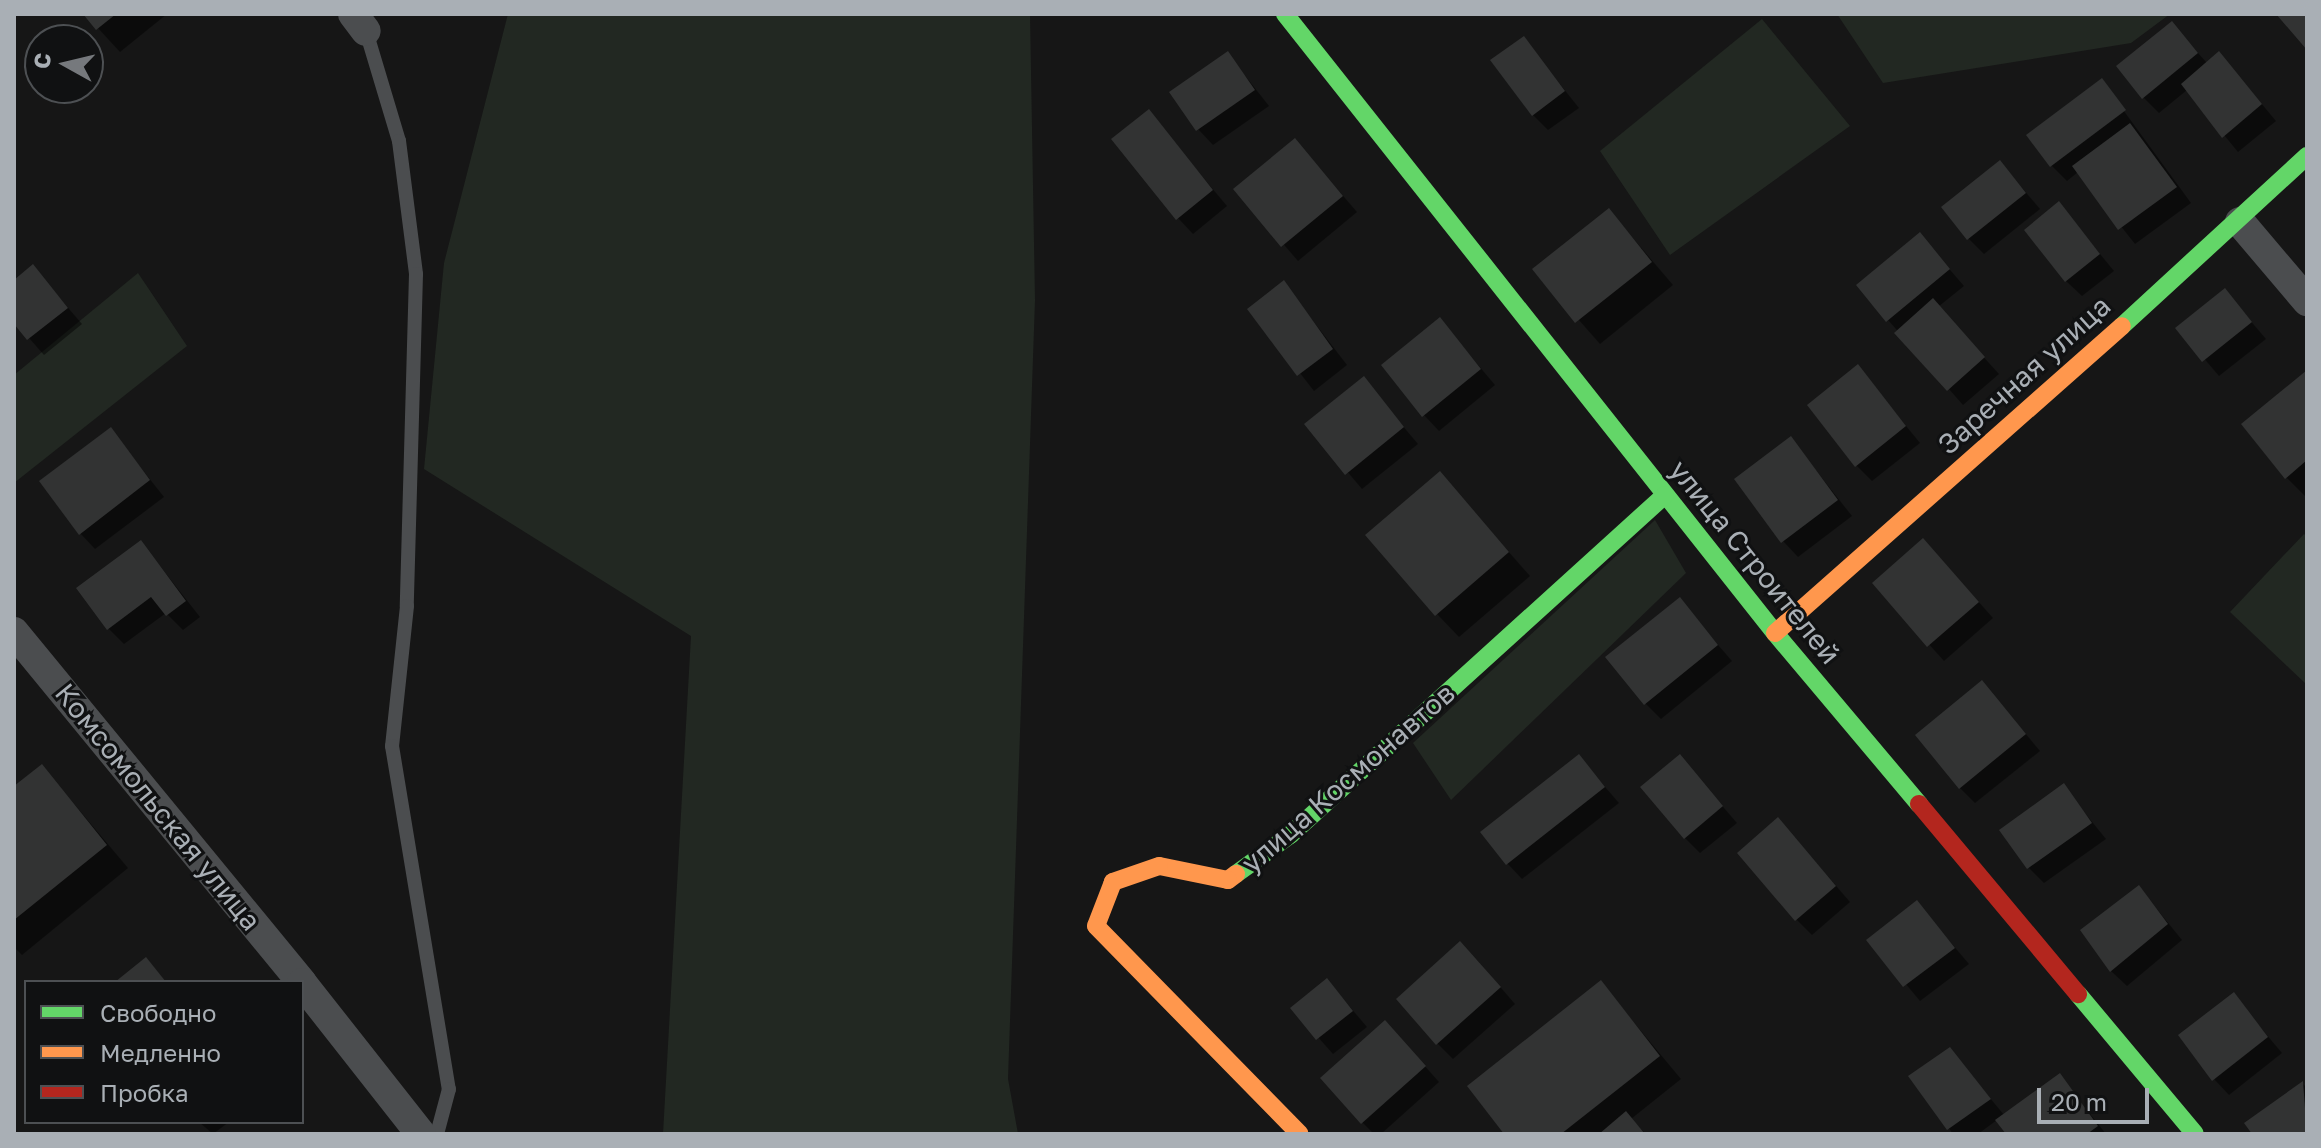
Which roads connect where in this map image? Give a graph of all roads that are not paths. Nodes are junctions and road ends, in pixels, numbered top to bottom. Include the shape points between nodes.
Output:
1 (1285, 14) edge
2 (359, 22) edge
3 (2307, 156) edge
4 (2240, 222) junction
5 (2307, 301) edge
6 (1665, 495) junction
7 (14, 632) edge
8 (1775, 633) junction
9 (300, 980) edge
10 (304, 986) edge
11 (421, 1134) edge
12 (437, 1134) edge
13 (1300, 1134) edge
14 (2195, 1134) edge

1 - 6 street, улица Строителей
2 - 12 lane via 399,141 416,274 407,606 392,746 449,1089
3 - 4 street, Заречная улица
4 - 5 street
4 - 8 street, Заречная улица
6 - 8 street, улица Строителей
6 - 13 street, улица Космонавтов via 1290,835 1228,880 1159,866 1113,882 1096,926
7 - 9 street, Комсомольская улица
8 - 14 street, улица Строителей
10 - 11 street, Комсомольская улица

